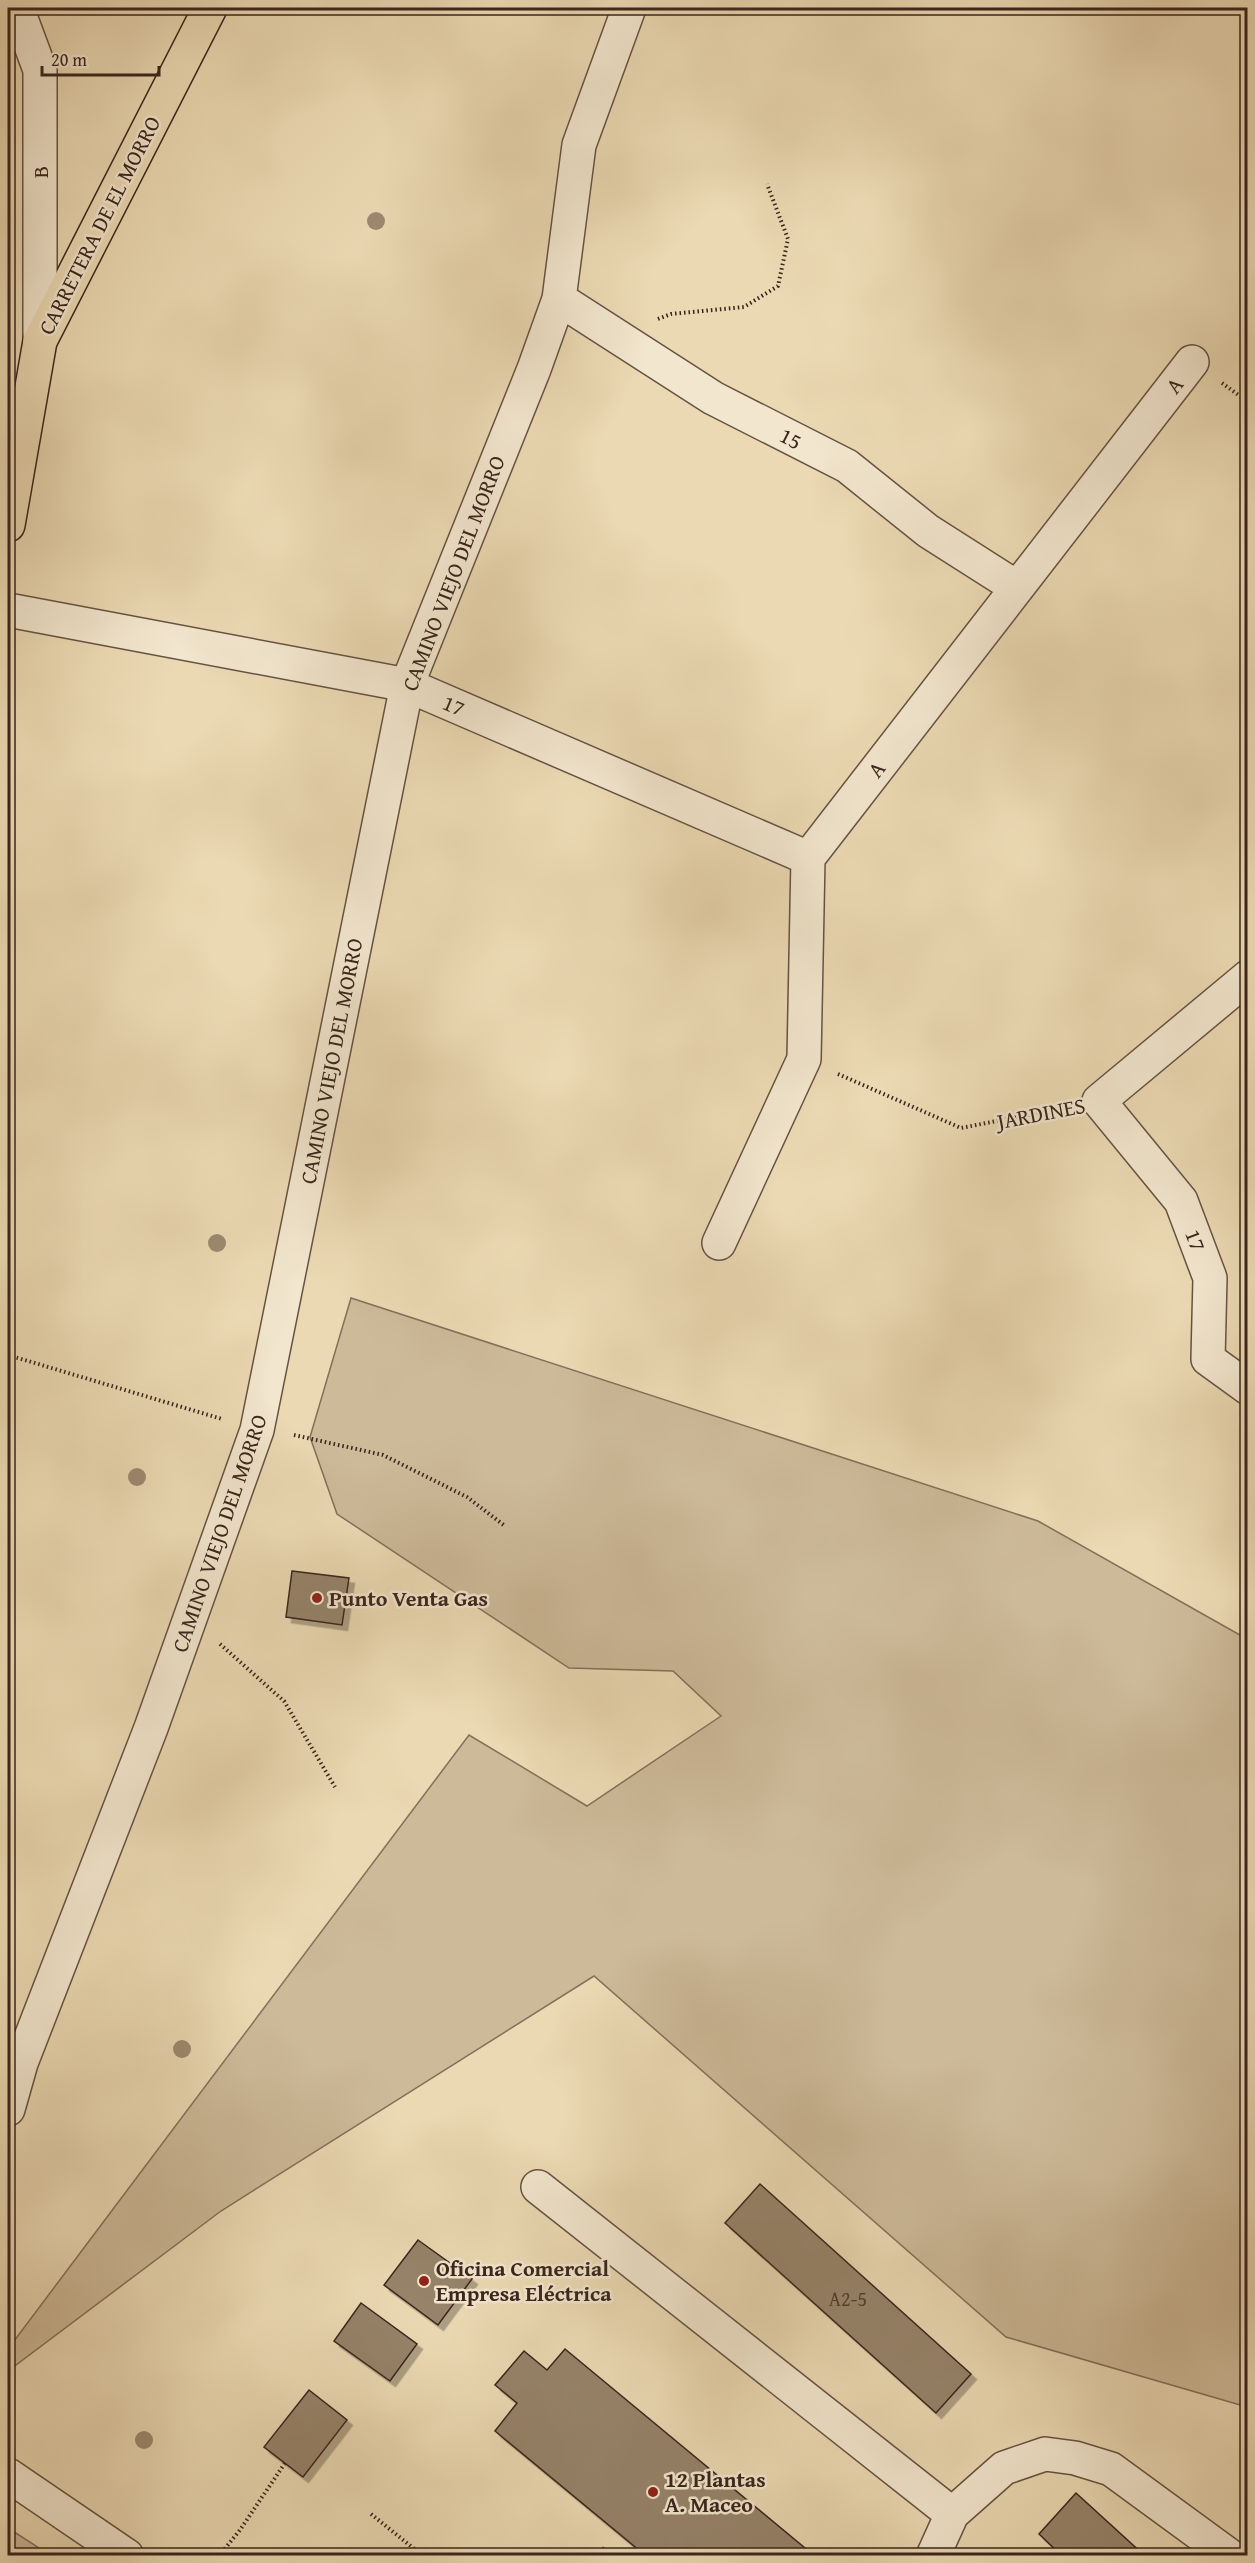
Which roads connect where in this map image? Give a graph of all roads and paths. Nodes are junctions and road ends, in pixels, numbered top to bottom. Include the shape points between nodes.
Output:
1 (17, 8) edge
2 (210, 8) edge
3 (630, 8) edge
4 (767, 184) dead end
5 (559, 299) junction
6 (650, 322) dead end
7 (40, 341) junction
8 (1192, 362) dead end
9 (8, 525) edge
10 (1016, 587) junction
11 (8, 610) edge
12 (407, 685) junction
13 (808, 858) junction
14 (1248, 977) edge
15 (804, 1059) junction
16 (1100, 1101) junction
17 (719, 1243) dead end
18 (1248, 1388) edge
19 (190, 1617) junction
20 (335, 1787) dead end
21 (8, 2109) edge
22 (538, 2187) dead end
23 (285, 2463) dead end
24 (8, 2475) edge
25 (371, 2514) dead end
26 (951, 2514) junction
27 (606, 2546) dead end
28 (127, 2556) edge
29 (219, 2556) edge
30 (423, 2556) edge
31 (598, 2556) edge
32 (933, 2556) edge
33 (1230, 2556) edge

1 - 7 street, B via 40,70
2 - 7 main road, CARRETERA DE EL MORRO
3 - 5 street, CAMINO VIEJO DEL MORRO via 579,145
4 - 6 path via 788,239 778,286 744,308 671,314
5 - 10 street, 15 via 713,398 847,466 928,531
5 - 12 street, CAMINO VIEJO DEL MORRO
7 - 9 main road, CARRETERA DE EL MORRO
8 - 10 street, A
10 - 13 street, A
11 - 12 street, 17
12 - 13 street, 17
12 - 19 street, CAMINO VIEJO DEL MORRO via 257,1430
13 - 15 street
14 - 16 street, JARDINES
15 - 16 path, JARDINES via 961,1128
15 - 17 street
16 - 18 street, 17 via 1181,1201 1210,1278 1208,1359
19 - 20 path via 284,1701
19 - 21 street, CAMINO VIEJO DEL MORRO via 21,2063
22 - 26 street
23 - 29 path
24 - 28 street
25 - 30 path
26 - 32 street
26 - 33 street via 1004,2468 1045,2454 1075,2458 1111,2469
27 - 31 path

